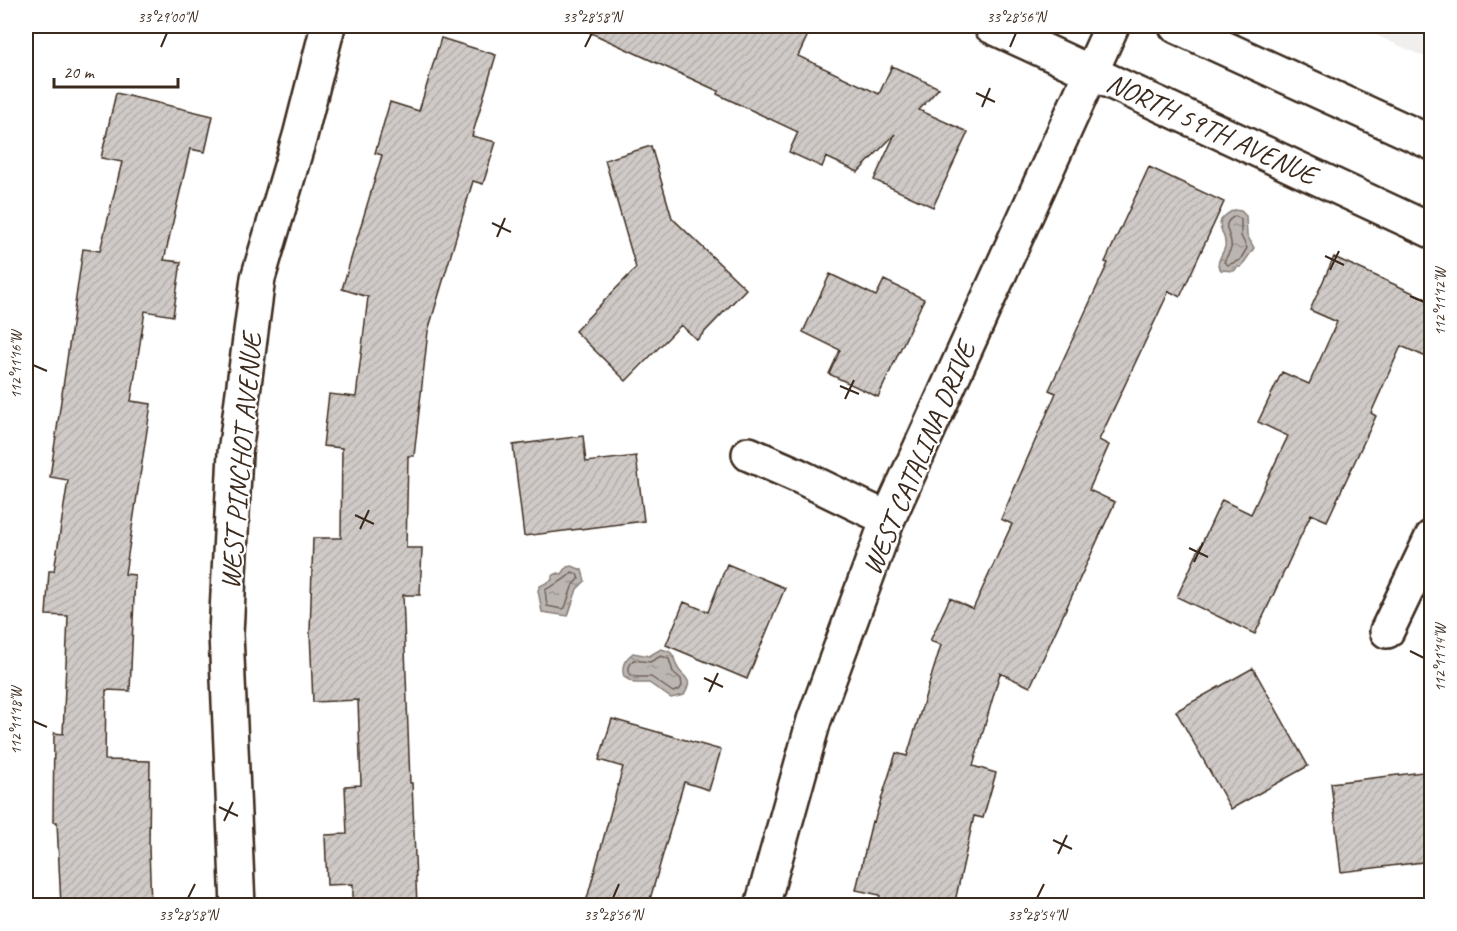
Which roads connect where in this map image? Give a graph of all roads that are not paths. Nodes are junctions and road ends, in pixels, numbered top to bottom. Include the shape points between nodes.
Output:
1 (328, 26) edge
2 (991, 26) edge
3 (1112, 26) edge
4 (1176, 26) edge
5 (1090, 71) junction
6 (1431, 143) edge
7 (1431, 231) edge
8 (749, 454) dead end
9 (888, 519) junction
10 (1431, 537) edge
11 (1387, 631) dead end
12 (237, 906) edge
13 (762, 906) edge

1 - 12 street, WEST PINCHOT AVENUE via 258,278 235,453 226,634
2 - 5 street, NORTH 59TH AVENUE
3 - 5 street, WEST CATALINA DRIVE
4 - 6 street
5 - 7 street, NORTH 59TH AVENUE
5 - 9 street, WEST CATALINA DRIVE
8 - 9 street
9 - 13 street, WEST CATALINA DRIVE via 814,720
10 - 11 street

